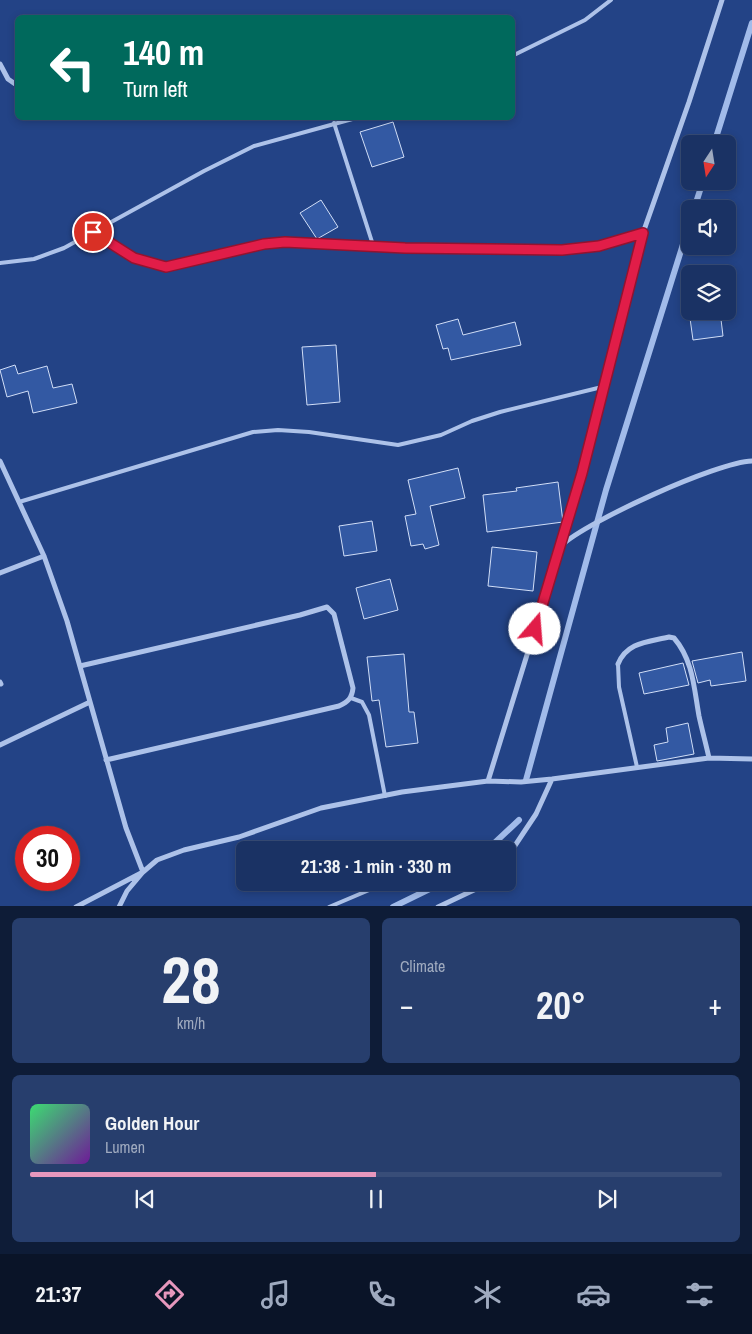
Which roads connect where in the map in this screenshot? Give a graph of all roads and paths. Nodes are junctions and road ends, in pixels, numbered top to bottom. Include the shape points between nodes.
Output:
1 (611, 0) edge
2 (722, 0) edge
3 (515, 55) edge
4 (0, 64) edge
5 (15, 84) edge
6 (347, 120) edge
7 (334, 123) junction
8 (93, 232) junction
9 (643, 233) junction
10 (373, 245) junction
11 (0, 263) edge
12 (606, 386) junction
13 (0, 461) edge
14 (752, 461) edge
15 (19, 502) junction
16 (562, 546) junction
17 (44, 556) junction
18 (0, 573) edge
19 (618, 664) joint
20 (80, 666) junction
21 (351, 698) junction
22 (90, 702) junction
23 (0, 744) edge
24 (709, 758) junction
25 (752, 759) edge
26 (106, 760) junction
27 (638, 767) junction
28 (552, 779) junction
29 (488, 781) junction
30 (385, 796) junction
31 (516, 844) edge
32 (143, 872) junction
33 (366, 891) edge
34 (472, 891) edge
35 (76, 906) edge
36 (119, 906) edge
37 (329, 906) edge
38 (438, 906) edge

1 - 3 lane via 585,20
2 - 9 street
4 - 5 street via 8,79
6 - 7 lane
7 - 8 lane via 254,146
7 - 10 lane
8 - 10 lane via 134,258 166,267 278,242
8 - 11 lane via 48,255
9 - 10 lane via 599,246 562,250
9 - 12 street
12 - 15 lane via 500,412 441,435 398,445 309,432 253,432
12 - 16 street
13 - 15 street
14 - 16 street via 725,467 652,496 583,529
15 - 17 street
16 - 29 street
17 - 18 street
17 - 20 street
19 - 24 street via 626,650 635,645 669,636 674,638 695,684
19 - 27 lane via 619,687
20 - 21 street via 327,607 334,614 352,688
20 - 22 street
21 - 26 street via 339,706
21 - 30 lane via 358,699 367,708
22 - 23 street
22 - 26 street
24 - 25 street
24 - 27 street
26 - 32 street
27 - 28 street
28 - 29 street
28 - 31 street via 536,814
29 - 30 street
30 - 32 street via 320,808 239,837 184,850 157,860
32 - 35 street
32 - 36 street
33 - 37 lane
34 - 38 street

